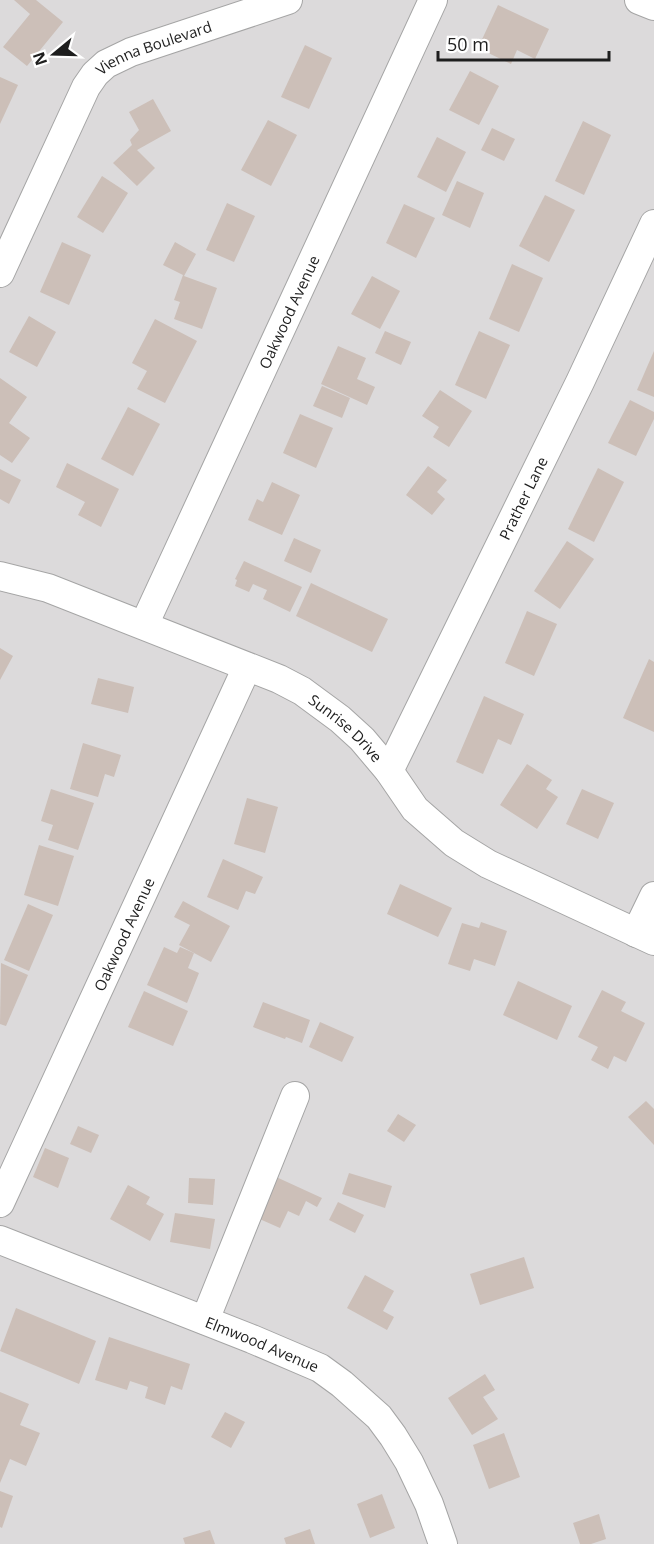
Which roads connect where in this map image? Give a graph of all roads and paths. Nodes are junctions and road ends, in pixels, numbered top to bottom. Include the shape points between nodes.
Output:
1 (288, 0) edge
2 (433, 0) edge
3 (639, 0) edge
4 (654, 6) edge
5 (654, 224) edge
6 (0, 273) edge
7 (0, 576) edge
8 (144, 625) junction
9 (247, 667) junction
10 (389, 771) junction
11 (654, 896) edge
12 (645, 937) edge
13 (295, 1096) dead end
14 (0, 1203) edge
15 (0, 1240) edge
16 (205, 1320) junction
17 (444, 1544) edge

1 - 6 street, Vienna Boulevard via 131,52 95,74
2 - 8 street, Oakwood Avenue
3 - 4 street
5 - 10 street, Prather Lane
7 - 8 street, Sunrise Drive via 48,588
8 - 9 street, Sunrise Drive
9 - 10 street, Sunrise Drive via 302,691 362,739
9 - 14 street, Oakwood Avenue
10 - 12 street, Sunrise Drive via 415,809 454,843 488,864
11 - 12 street
13 - 16 street
15 - 16 street, Elmwood Avenue
16 - 17 street, Elmwood Avenue via 320,1368 361,1400 379,1417 409,1462

